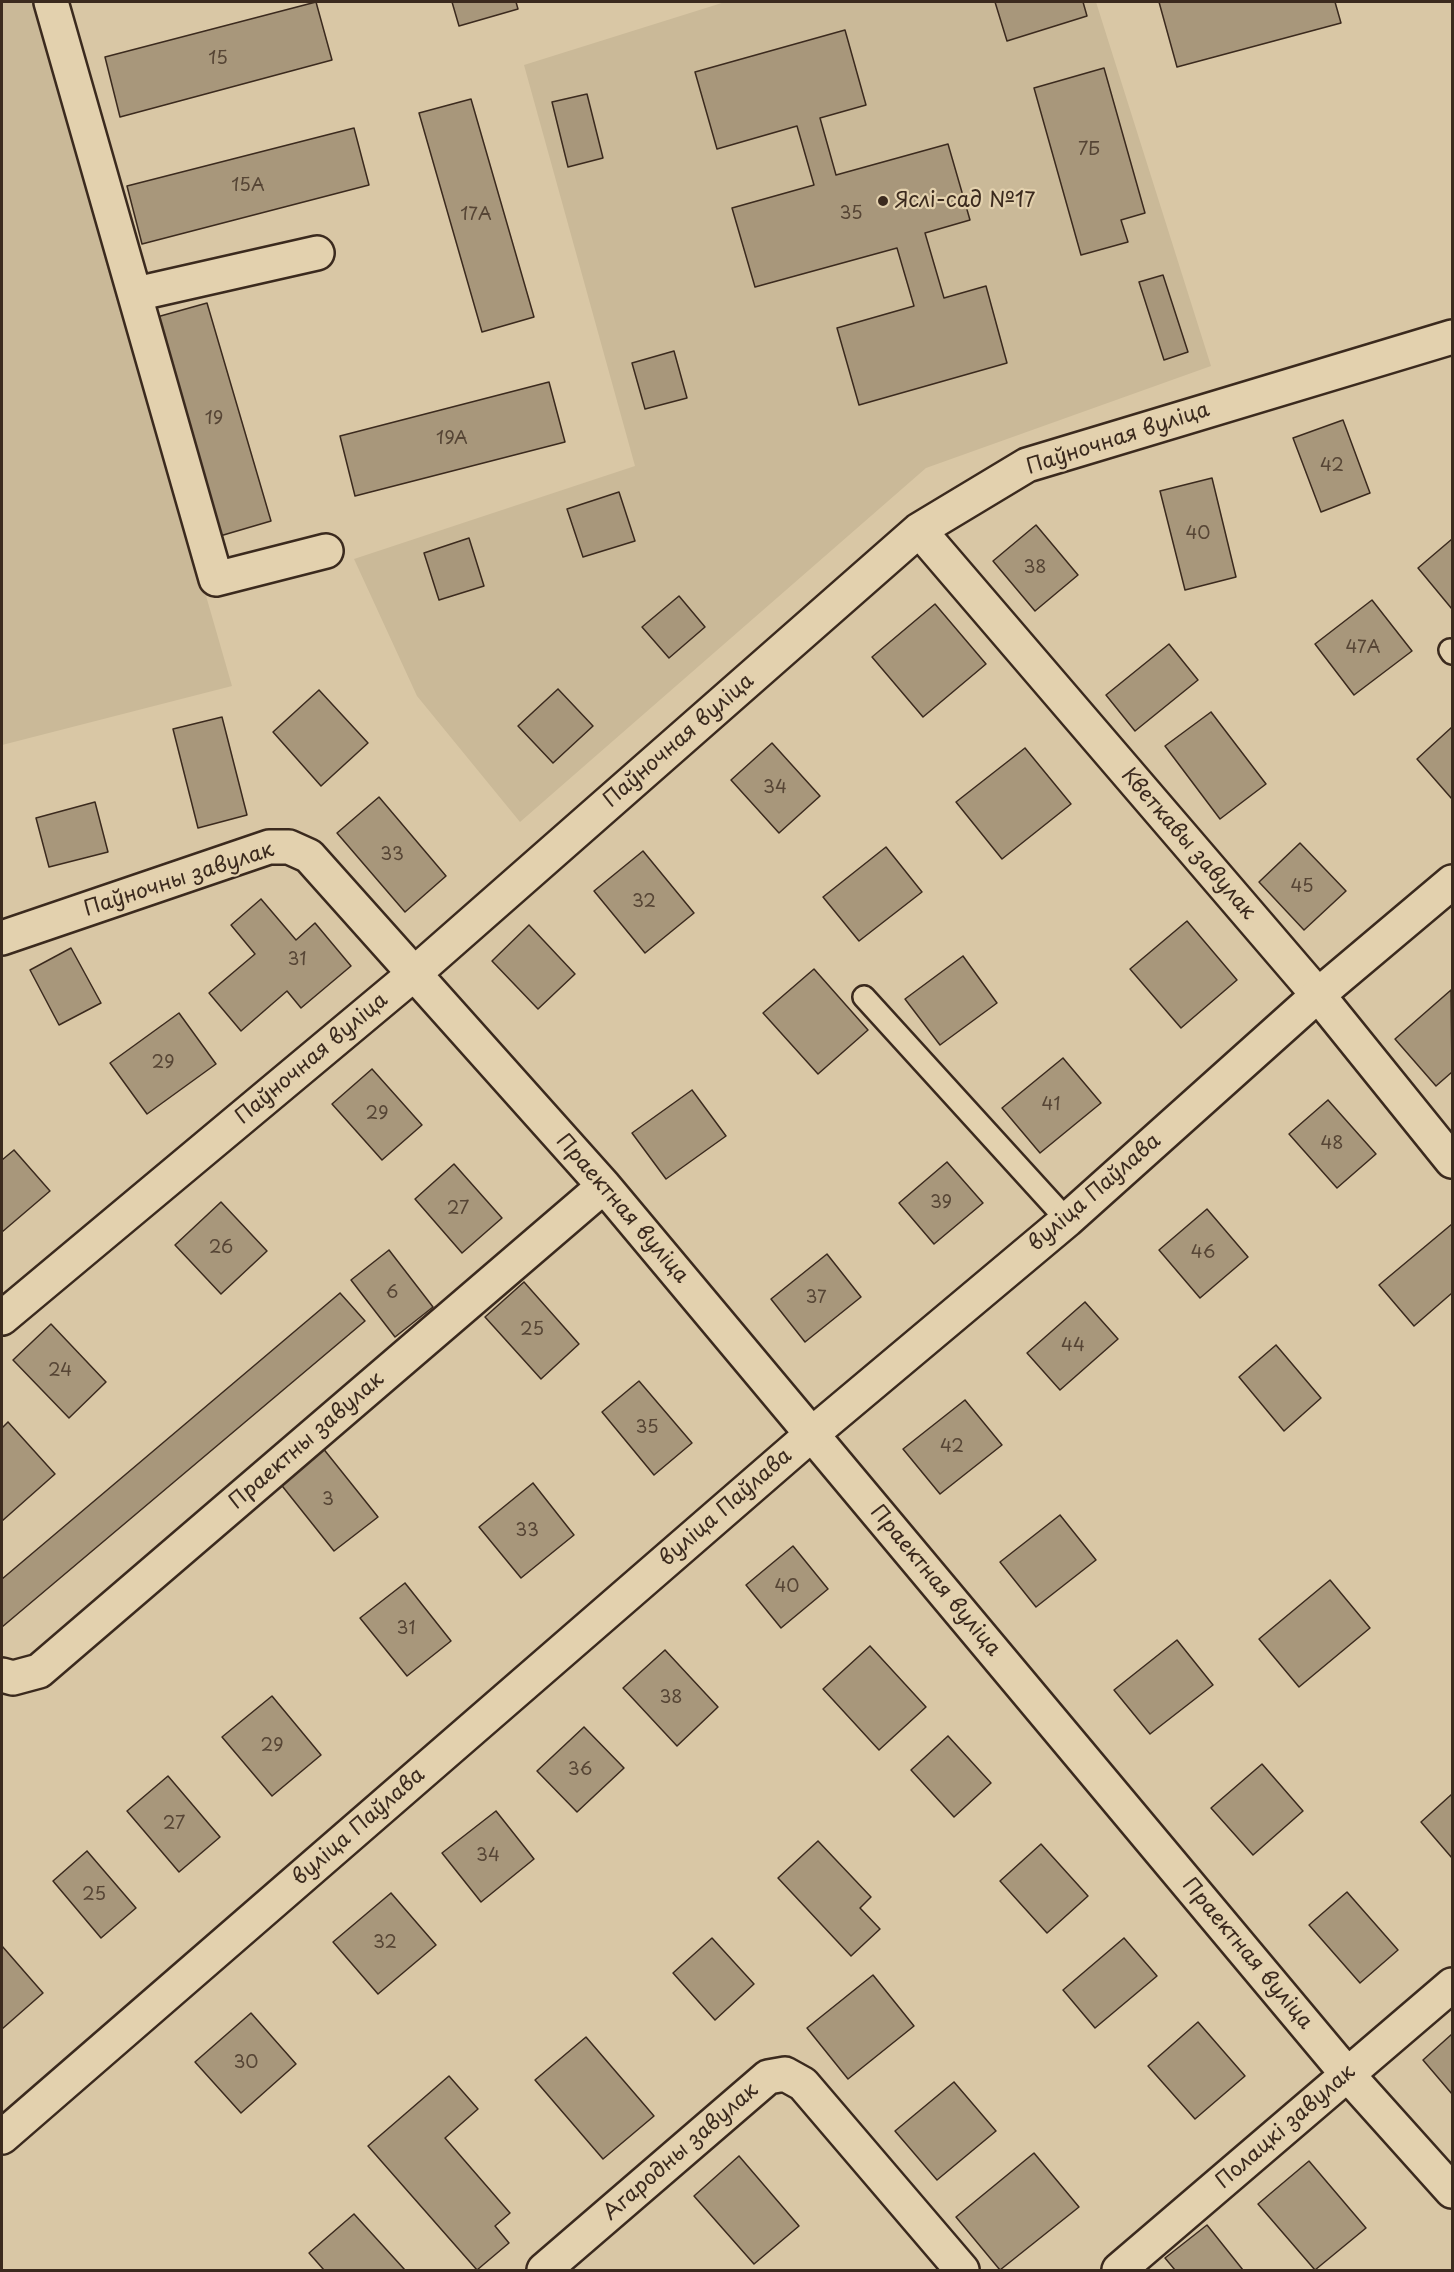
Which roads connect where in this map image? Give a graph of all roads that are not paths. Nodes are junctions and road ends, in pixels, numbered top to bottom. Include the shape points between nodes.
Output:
1 (51, 2) edge
2 (317, 253) dead end
3 (136, 294) junction
4 (1452, 337) edge
5 (919, 531) junction
6 (326, 551) dead end
7 (1452, 882) edge
8 (2, 938) edge
9 (415, 973) junction
10 (1318, 995) junction
11 (864, 997) dead end
12 (1452, 1161) edge
13 (604, 1186) junction
14 (1066, 1220) junction
15 (2, 1318) edge
16 (812, 1434) junction
17 (2, 1675) edge
18 (1452, 1984) edge
19 (1347, 2074) junction
20 (5, 2127) edge
21 (1452, 2191) edge
22 (544, 2271) edge
23 (962, 2271) edge
24 (1119, 2271) edge

1 - 3 street
2 - 3 street
3 - 6 street via 216,579
4 - 5 street, Паўночная вуліца via 1027,465
5 - 9 street, Паўночная вуліца
5 - 10 street, Кветкавы завулак
7 - 10 street, вуліца Паўлава
8 - 9 street, Паўночны завулак via 269,847 289,847 309,856
9 - 13 street, Праектная вуліца
9 - 15 street, Паўночная вуліца
10 - 12 street, Кветкавы завулак
10 - 14 street, вуліца Паўлава
11 - 14 lane
13 - 16 street, Праектная вуліца
13 - 17 street, Праектны завулак via 39,1671 13,1678
14 - 16 street, вуліца Паўлава
16 - 19 street, Праектная вуліца
16 - 20 street, вуліца Паўлава
18 - 19 street, Полацкі завулак
19 - 21 street, Праектная вуліца
19 - 24 street, Полацкі завулак
22 - 23 street, Агародны завулак via 768,2077 785,2074 803,2084

